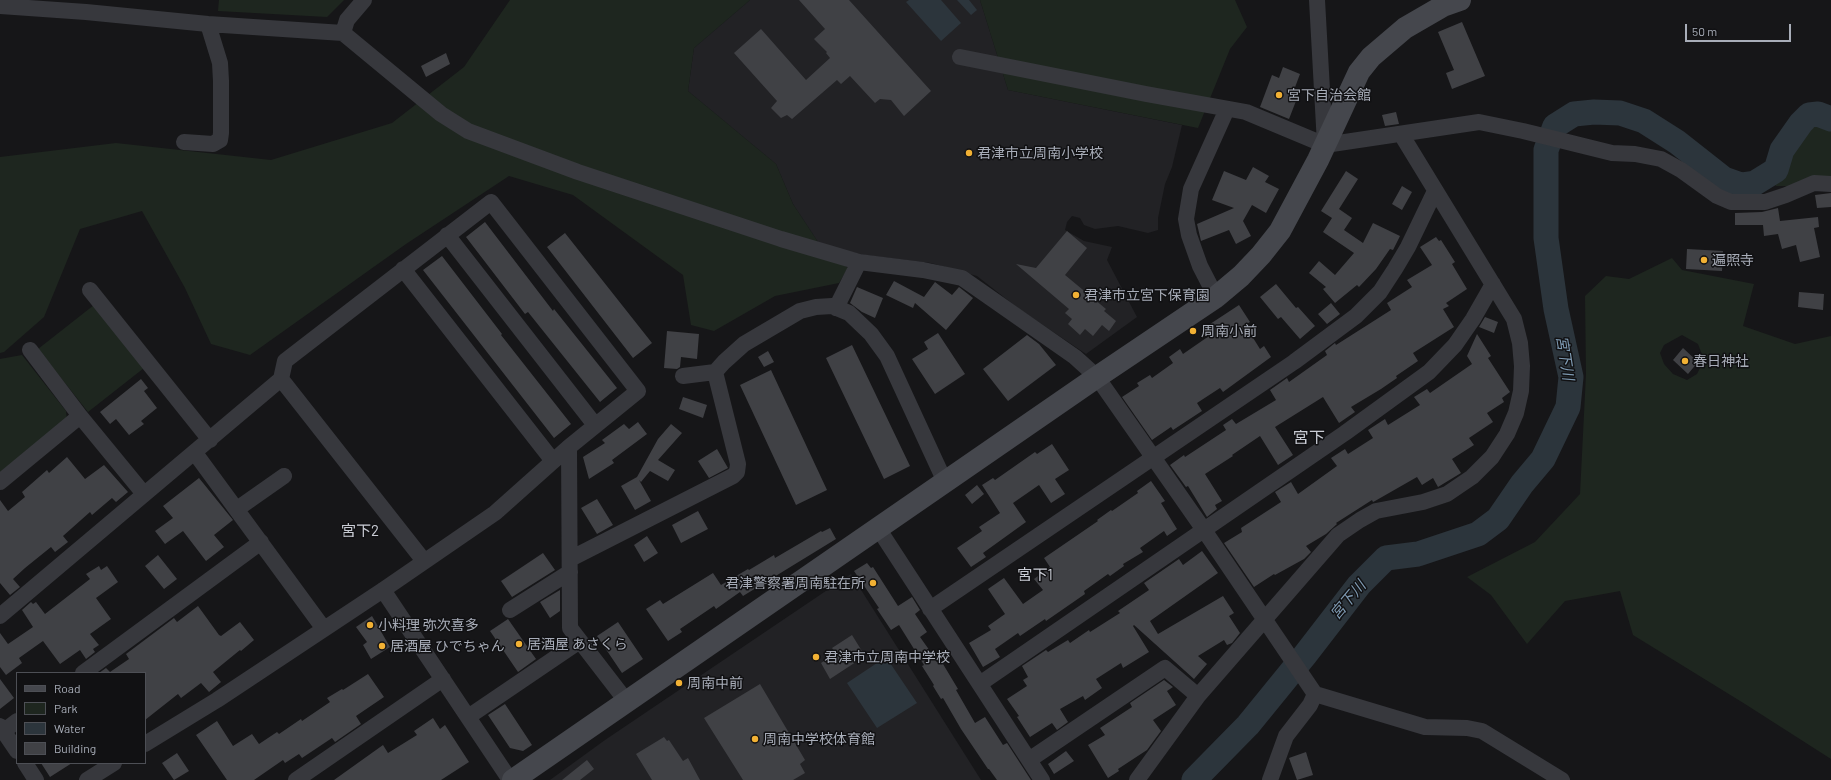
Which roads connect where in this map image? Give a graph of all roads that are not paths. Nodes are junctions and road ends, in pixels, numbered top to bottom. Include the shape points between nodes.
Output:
1 (364, 0) edge
2 (1318, 0) edge
3 (1460, 0) edge
4 (30, 4) edge
5 (0, 6) edge
6 (208, 24) junction
7 (343, 33) junction
8 (960, 57) dead end
9 (1227, 109) junction
10 (1402, 134) junction
11 (184, 142) dead end
12 (1325, 145) junction
13 (1831, 184) edge
14 (1435, 191) junction
15 (448, 235) junction
16 (859, 262) junction
17 (403, 269) junction
18 (1493, 284) junction
19 (90, 290) dead end
20 (1216, 297) junction
21 (836, 308) junction
22 (30, 350) dead end
23 (716, 372) junction
24 (684, 376) dead end
25 (1097, 377) junction
26 (281, 378) junction
27 (80, 416) junction
28 (595, 425) junction
29 (210, 440) junction
30 (569, 447) junction
31 (195, 452) junction
32 (1153, 457) junction
33 (553, 461) junction
34 (284, 476) dead end
35 (0, 482) edge
36 (945, 482) junction
37 (144, 494) junction
38 (237, 509) junction
39 (878, 528) junction
40 (1204, 530) junction
41 (261, 542) junction
42 (424, 561) junction
43 (570, 565) junction
44 (383, 590) junction
45 (930, 609) junction
46 (510, 610) dead end
47 (0, 616) edge
48 (1264, 620) junction
49 (324, 629) junction
50 (580, 641) junction
51 (84, 672) edge
52 (443, 679) junction
53 (981, 684) junction
54 (1312, 689) junction
55 (1198, 696) junction
56 (627, 702) junction
57 (468, 717) junction
58 (16, 721) edge
59 (2, 728) edge
60 (146, 743) edge
61 (16, 749) edge
62 (1029, 760) junction
63 (26, 764) edge
64 (112, 764) edge
65 (36, 780) edge
66 (87, 780) edge
67 (296, 780) edge
68 (512, 780) edge
69 (1042, 780) edge
70 (1137, 780) edge
71 (1270, 780) edge
72 (1562, 780) edge

1 - 7 street via 347,20
2 - 12 street
3 - 12 street via 1443,6 1405,28 1371,57 1359,72
4 - 5 street
4 - 6 street
6 - 7 street
6 - 11 street via 220,63 220,140 213,144
7 - 16 street via 441,114 468,131 578,172
8 - 9 street
9 - 12 street via 1246,112
9 - 20 street via 1191,189 1186,219 1200,266
10 - 12 street
10 - 13 street via 1479,122 1581,147 1661,159 1717,196 1731,202 1765,202 1814,183
10 - 14 street
12 - 20 street via 1280,230 1241,276
14 - 18 street
14 - 32 street via 1395,270 1380,292 1356,316 1301,357
15 - 17 street
15 - 28 street
15 - 28 street via 491,202 629,379 638,391
16 - 21 street
16 - 25 street via 962,278 1075,357
17 - 26 street via 285,362
17 - 33 street
18 - 40 street via 1473,319 1429,372 1346,433
18 - 48 street via 1514,319 1520,344 1522,390 1507,434 1492,457 1472,477 1447,494 1376,512 1338,535
19 - 29 street
20 - 25 street
21 - 23 street via 816,307 800,311 744,344
21 - 36 street via 855,318 887,356
22 - 27 street
23 - 24 street
23 - 43 street via 738,464 737,472
25 - 32 street
25 - 36 street
26 - 29 street
26 - 42 street
27 - 35 street
27 - 37 street
28 - 30 street
29 - 31 street
30 - 33 street
30 - 43 street
31 - 37 street
31 - 38 street
32 - 40 street
32 - 45 street
33 - 42 street via 495,513
34 - 38 street
36 - 39 street
37 - 47 street
38 - 41 street
39 - 45 street
39 - 56 street
40 - 48 street
40 - 53 street
41 - 49 street
41 - 51 street
42 - 44 street
43 - 46 street
43 - 50 street via 570,628
44 - 49 street
44 - 52 street
45 - 53 street
48 - 54 street
48 - 55 street
49 - 60 street
50 - 56 street
50 - 57 street
52 - 57 street
52 - 67 street
53 - 62 street
54 - 71 street via 1310,705 1286,736
54 - 72 street via 1425,727 1482,731
55 - 62 street via 1165,668
55 - 70 street
56 - 68 street
57 - 68 street
58 - 59 street
59 - 61 street
62 - 69 street
63 - 65 street
64 - 66 street

